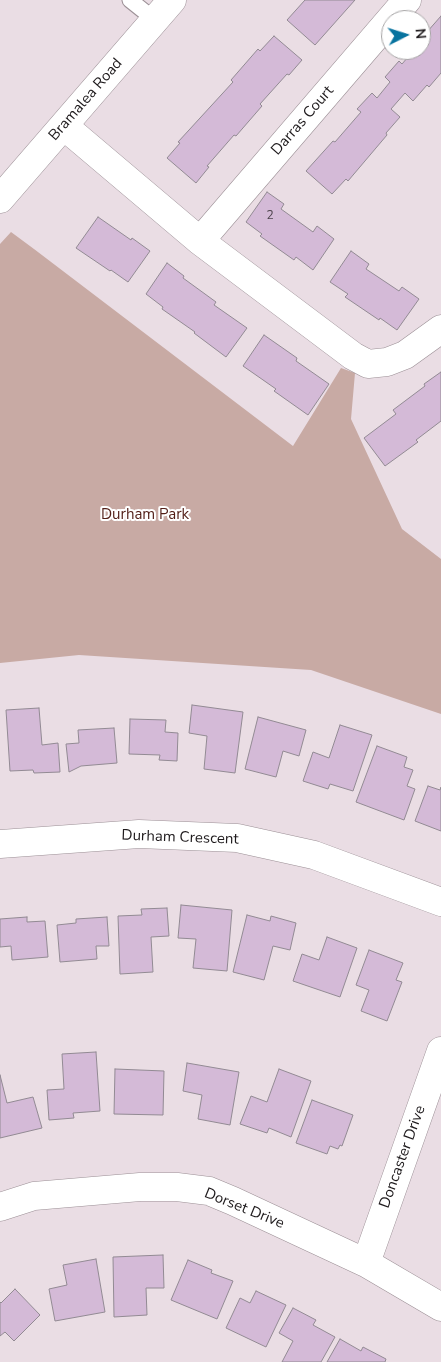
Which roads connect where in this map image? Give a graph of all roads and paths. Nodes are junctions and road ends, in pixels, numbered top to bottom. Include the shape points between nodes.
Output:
1 (130, 0) edge
2 (407, 0) edge
3 (163, 10) edge
4 (64, 126) junction
5 (0, 199) edge
6 (200, 241) junction
7 (441, 328) edge
8 (0, 844) edge
9 (441, 902) edge
10 (441, 1051) edge
11 (0, 1207) edge
12 (366, 1263) junction
13 (441, 1307) edge

1 - 3 lane
2 - 6 street, Darras Court
3 - 4 street, Bramalea Road
4 - 5 street, Bramalea Road
4 - 6 street
6 - 7 street via 368,364 387,362 405,355
8 - 9 street, Durham Crescent via 139,834 237,838 314,855
10 - 12 street, Doncaster Drive
11 - 12 street, Dorset Drive via 34,1196 140,1187 209,1191
12 - 13 street, Dorset Drive

